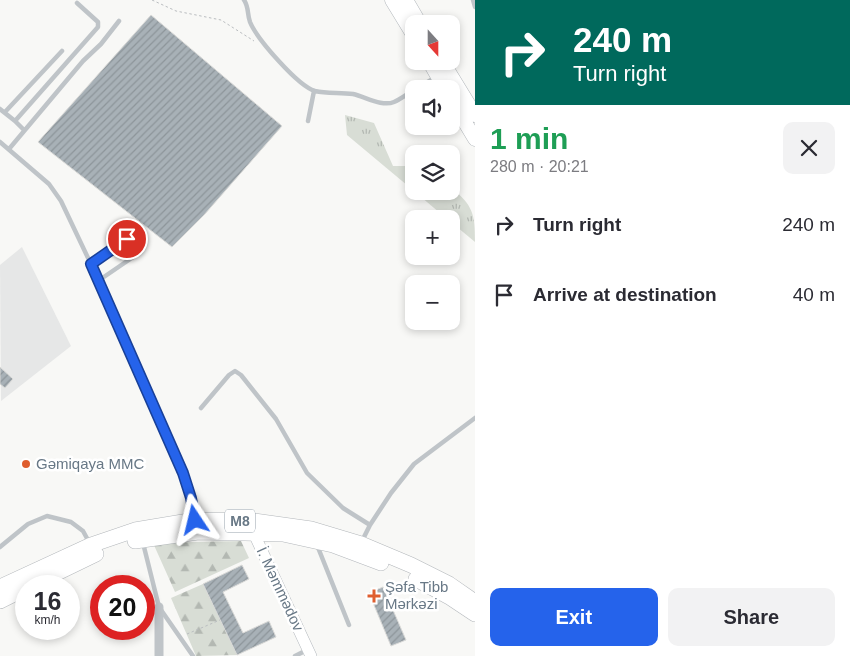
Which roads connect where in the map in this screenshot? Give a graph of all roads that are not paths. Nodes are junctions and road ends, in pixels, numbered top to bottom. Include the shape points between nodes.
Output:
1 (244, 0) edge
2 (392, 0) edge
3 (406, 0) edge
4 (473, 0) edge
5 (77, 3) dead end
6 (475, 7) edge
7 (415, 15) edge
8 (119, 21) dead end
9 (405, 21) edge
10 (62, 51) dead end
11 (434, 70) edge
12 (448, 70) edge
13 (438, 76) junction
14 (431, 80) edge
15 (440, 80) edge
16 (314, 91) junction
17 (405, 96) edge
18 (0, 109) edge
19 (5, 112) junction
20 (460, 114) edge
21 (475, 115) edge
22 (15, 121) junction
23 (308, 122) dead end
24 (24, 130) junction
25 (475, 139) edge
26 (0, 142) edge
27 (9, 149) junction
28 (91, 264) junction
29 (98, 281) junction
30 (201, 408) dead end
31 (475, 418) edge
32 (195, 520) junction
33 (370, 525) junction
34 (255, 527) junction
35 (142, 539) junction
36 (316, 541) junction
37 (361, 544) junction
38 (0, 546) edge
39 (94, 549) junction
40 (49, 575) edge
41 (0, 588) edge
42 (15, 594) edge
43 (0, 601) edge
44 (475, 602) edge
45 (159, 607) junction
46 (475, 614) edge
47 (349, 625) dead end
48 (310, 653) edge
49 (159, 656) edge
50 (193, 656) edge
51 (294, 656) edge

1 - 16 lane via 250,21 278,62
2 - 9 main road
3 - 7 main road
4 - 6 lane
5 - 22 lane via 98,22 98,27
8 - 24 lane
10 - 19 lane
11 - 13 main road
12 - 21 main road
13 - 14 lane
13 - 15 main road
16 - 17 lane via 353,94 388,104
16 - 23 lane
18 - 19 lane
19 - 22 lane
20 - 25 main road
22 - 24 lane
24 - 27 lane
26 - 27 lane
27 - 28 lane via 49,184 61,201
28 - 29 lane
28 - 29 lane via 127,239 139,248 139,253
29 - 32 lane via 183,473
30 - 33 lane via 229,375 235,371 241,375 276,419 306,473 343,508
31 - 33 lane via 414,464
32 - 34 highway, M8
32 - 39 highway, M8 via 135,530
33 - 37 lane
34 - 35 highway, M8
34 - 36 highway, M8
34 - 37 highway, M8 via 310,529
34 - 48 main road, İ. Məmmədov
35 - 39 highway, M8
35 - 45 lane
36 - 46 highway, M8 via 416,578
36 - 47 lane
37 - 44 highway, M8 via 449,584
38 - 39 lane via 28,524 47,516 71,522 83,531
39 - 40 highway, M8
39 - 41 highway, M8
42 - 43 highway
45 - 49 street
45 - 50 lane
48 - 51 lane

